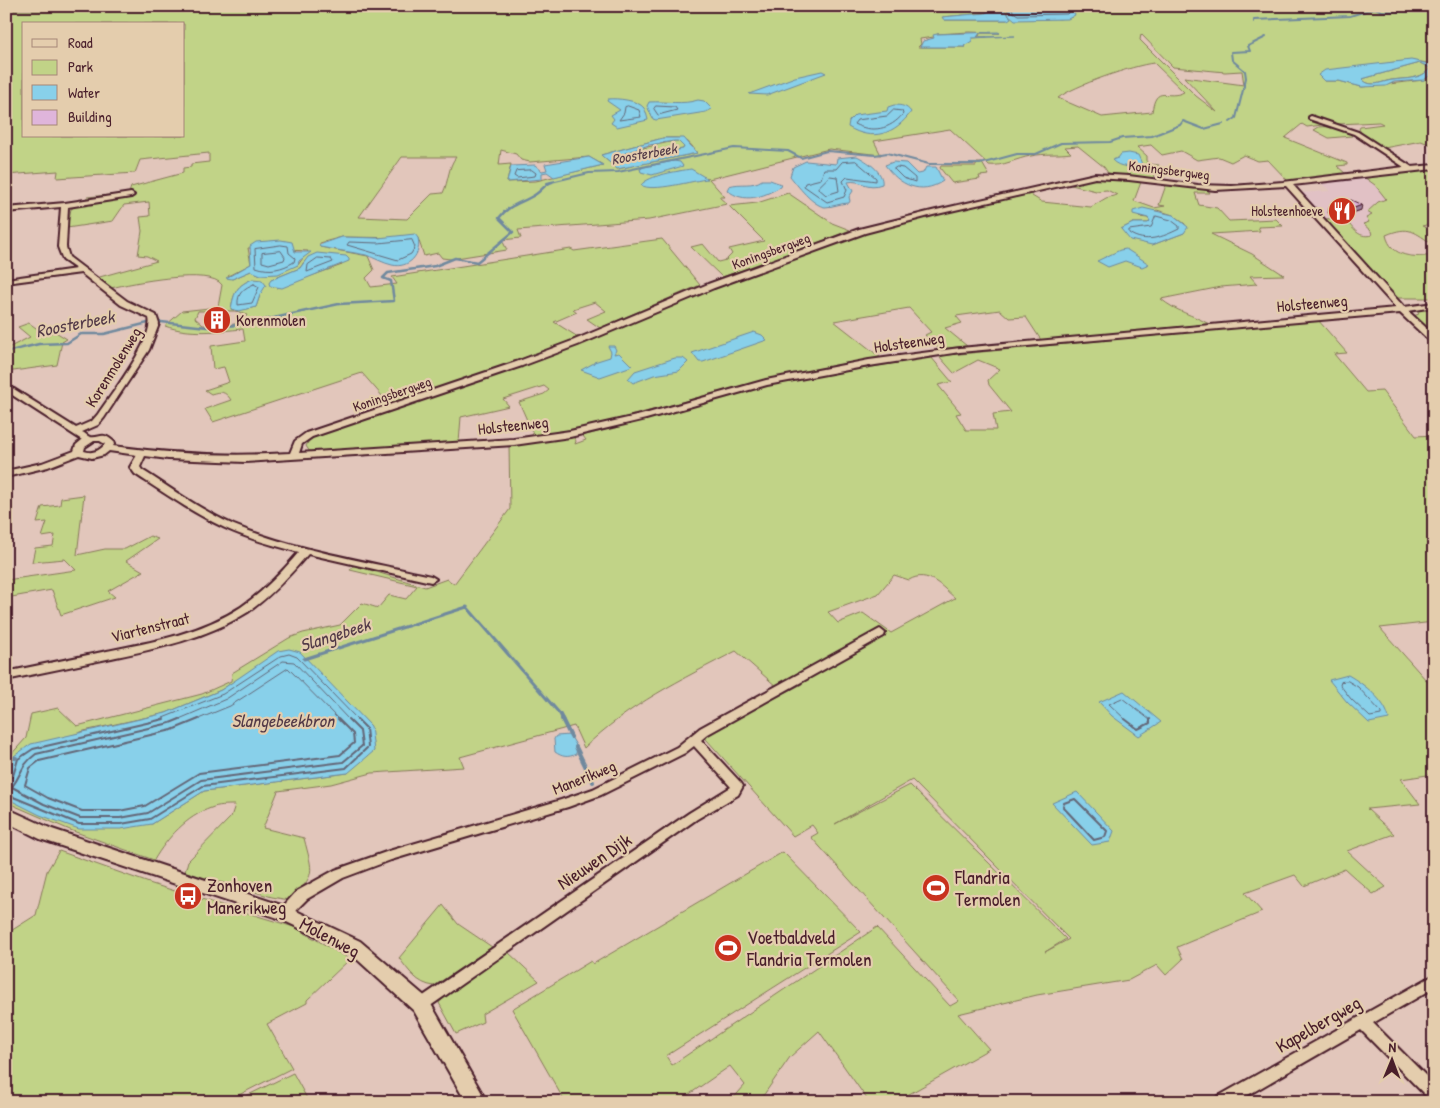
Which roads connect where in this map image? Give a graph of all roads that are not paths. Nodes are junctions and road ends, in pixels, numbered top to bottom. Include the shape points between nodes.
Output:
1 (1311, 118) dead end
2 (1434, 168) edge
3 (1411, 169) junction
4 (1287, 183) junction
5 (131, 196) dead end
6 (65, 205) junction
7 (6, 210) edge
8 (81, 272) junction
9 (6, 281) edge
10 (1434, 305) edge
11 (1402, 310) junction
12 (1434, 340) edge
13 (6, 387) edge
14 (76, 432) junction
15 (89, 440) junction
16 (108, 448) junction
17 (79, 452) junction
18 (142, 453) junction
19 (293, 457) junction
20 (6, 474) edge
21 (305, 551) junction
22 (431, 579) dead end
23 (880, 632) dead end
24 (6, 676) edge
25 (695, 740) junction
26 (6, 814) edge
27 (284, 913) junction
28 (1434, 981) edge
29 (421, 1005) junction
30 (1362, 1022) junction
31 (1434, 1094) edge
32 (477, 1102) edge
33 (1222, 1102) edge

1 - 3 street via 1356,133
2 - 3 street
3 - 4 street
4 - 11 street
4 - 19 street, Koningsbergweg via 1214,188 1095,176 862,231 711,286 519,364 309,435 298,443
5 - 6 street
6 - 7 street
6 - 8 street, Korenmolenweg via 63,253
8 - 9 street
8 - 14 street, Korenmolenweg via 124,303 153,317 156,324 145,350 102,416
10 - 11 street, Holsteenweg
11 - 12 street
11 - 19 street, Holsteenweg via 960,350 766,382 570,434 514,442
13 - 14 street
14 - 15 street
15 - 16 street via 106,439 110,443
15 - 17 street via 78,447
16 - 17 street via 95,454
16 - 18 street, Holsteenweg
17 - 20 street via 45,465
18 - 19 street, Holsteenweg via 204,458
18 - 21 street via 135,463 138,472 197,509 229,526
21 - 22 street
21 - 24 street, Viartenstraat via 265,593 236,615 198,632 168,642
23 - 25 street, Manerikweg via 704,731
25 - 27 street, Manerikweg via 597,792 339,874 302,895
25 - 29 street, Nieuwen Dijk via 737,786 734,792 670,832
26 - 27 street, Molenweg via 46,834
27 - 29 street, Molenweg via 354,946
28 - 30 street, Kapelbergweg
29 - 32 street, Molenweg
30 - 31 street
30 - 33 street, Kapelbergweg

